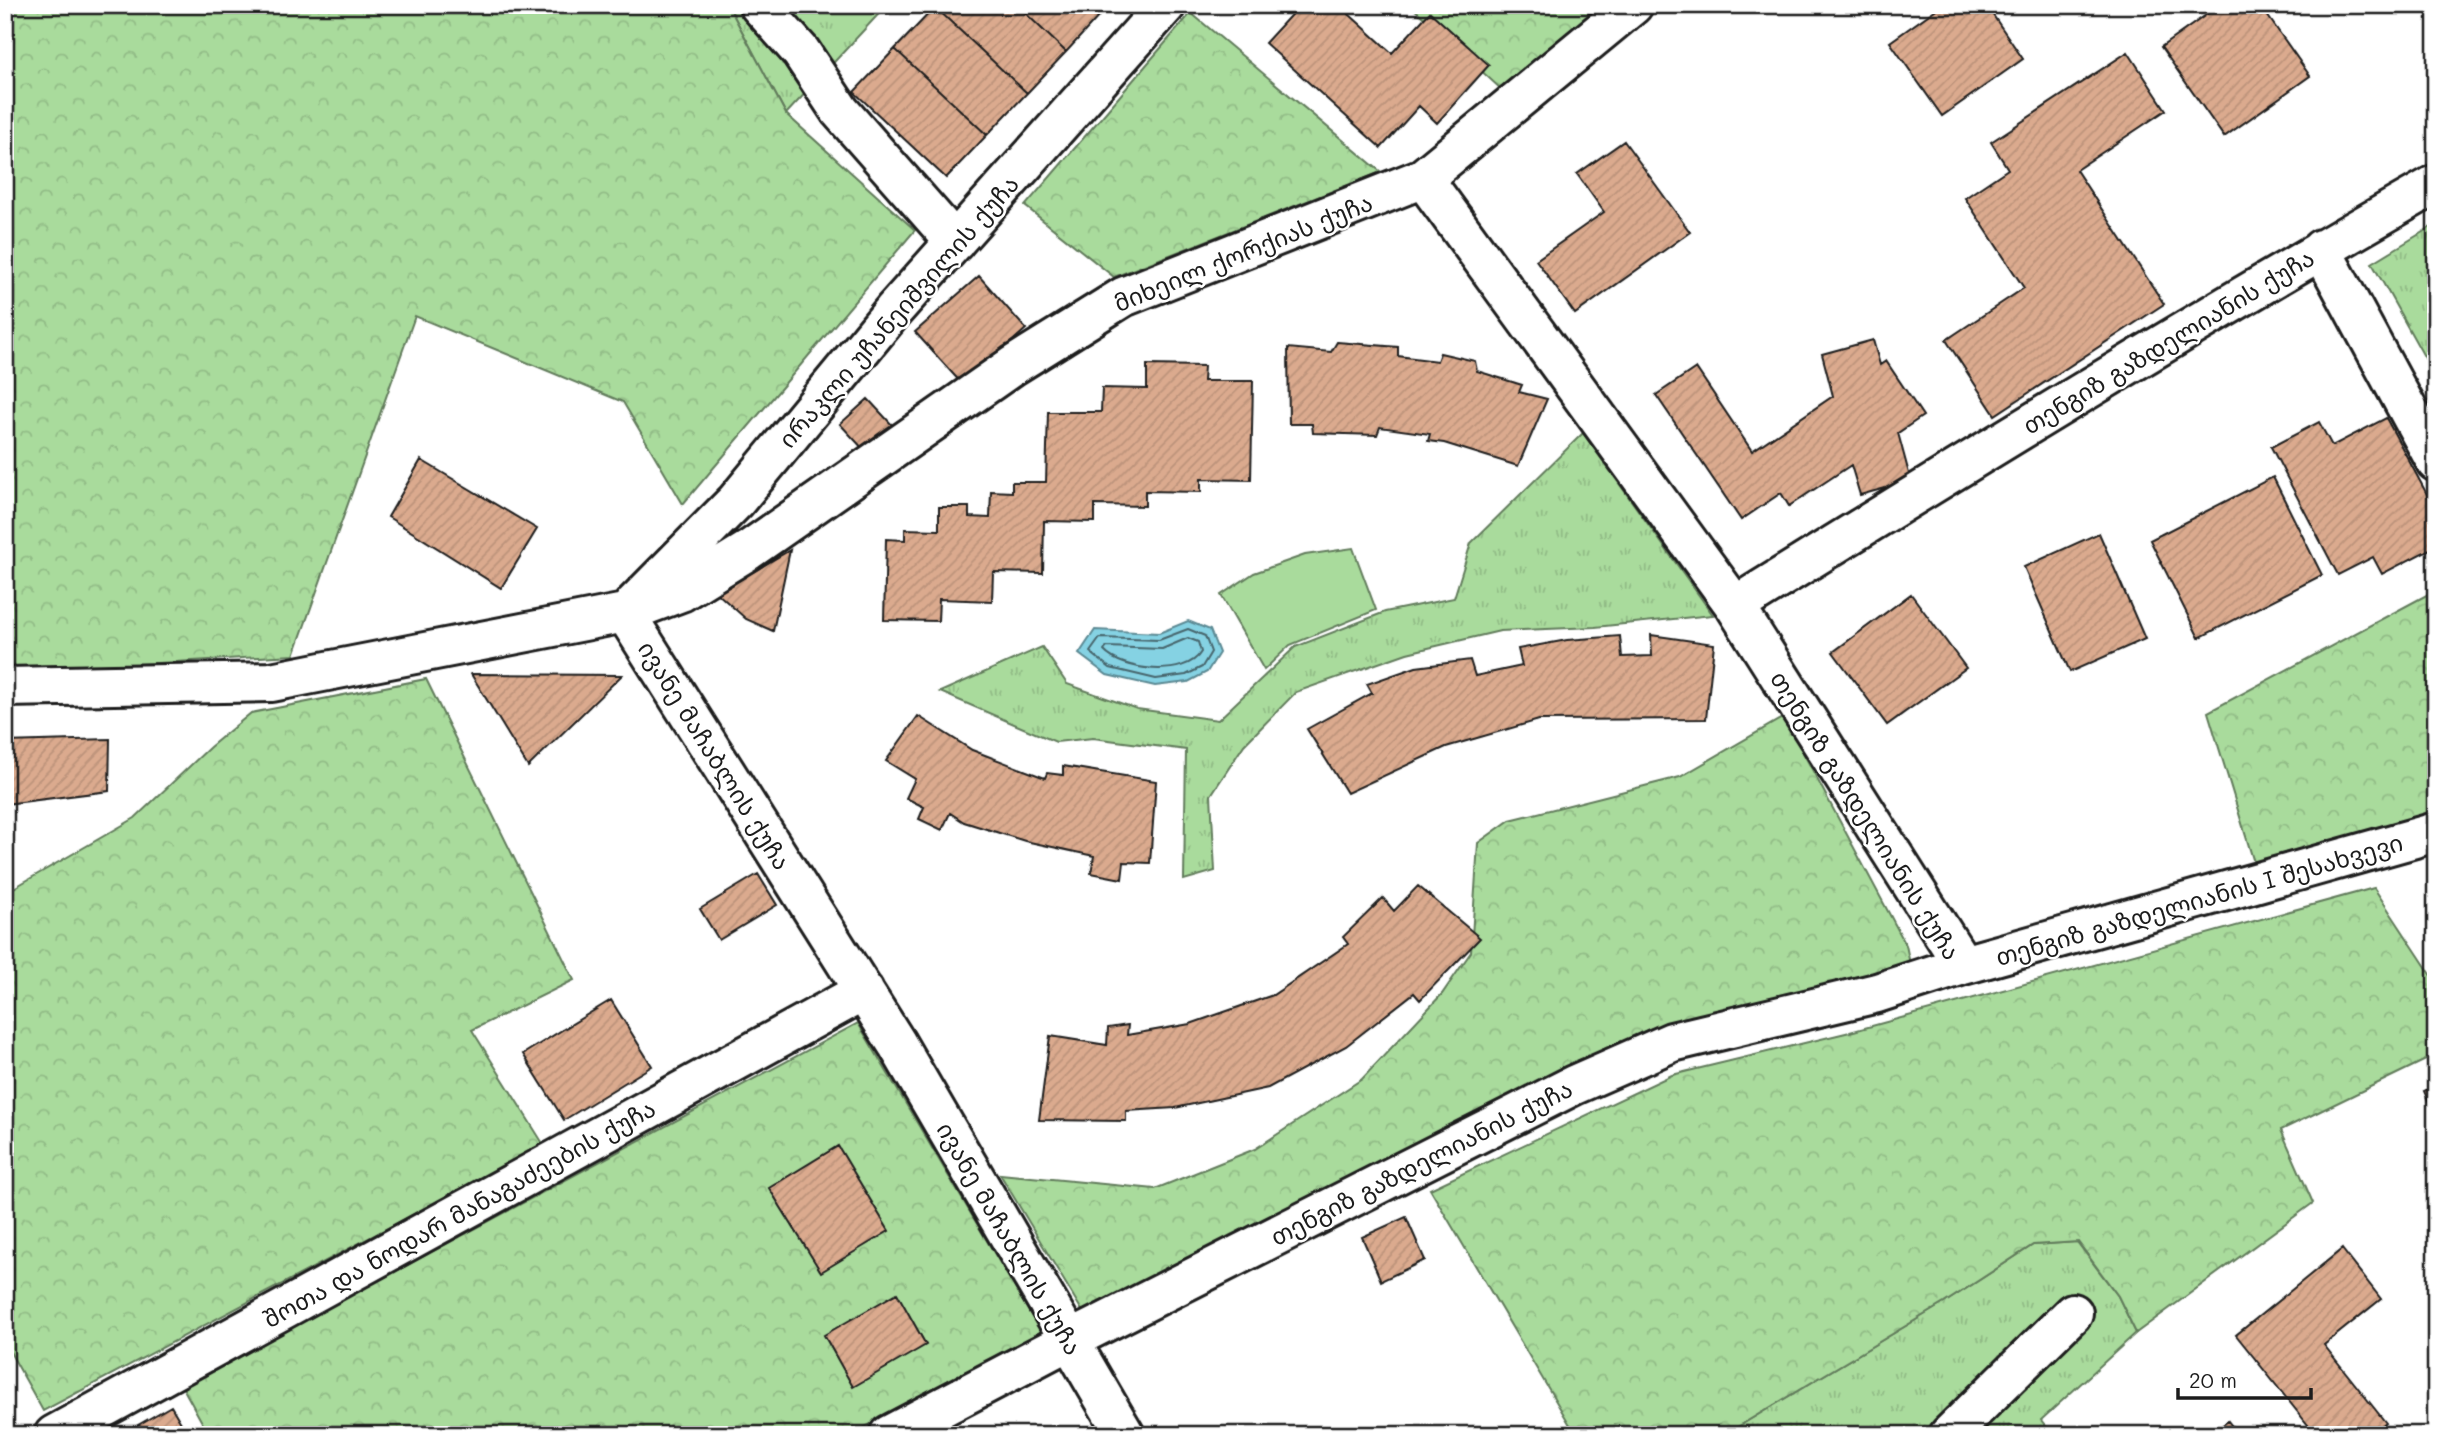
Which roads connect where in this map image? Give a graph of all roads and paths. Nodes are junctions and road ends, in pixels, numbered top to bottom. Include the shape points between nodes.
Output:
1 (759, 5) edge
2 (1166, 5) edge
3 (1633, 5) edge
4 (1423, 178) junction
5 (2436, 184) edge
6 (955, 242) junction
7 (2321, 249) junction
8 (2436, 462) edge
9 (1735, 606) junction
10 (625, 613) junction
11 (5, 687) edge
12 (2436, 832) edge
13 (1963, 965) junction
14 (864, 991) junction
15 (2073, 1313) dead end
16 (1070, 1340) junction
17 (54, 1435) edge
18 (889, 1435) edge
19 (1125, 1435) edge
20 (1949, 1435) edge

1 - 6 street via 801,52 840,111
2 - 6 street, ირაკლი უჩანეიშვილის ქუჩა
3 - 4 street, მიხეილ ქორქიას ქუჩა
4 - 9 street
4 - 10 street, მიხეილ ქორქიას ქუჩა via 1124,297 1013,365 749,550 681,592
5 - 7 street, თენგიზ გაზდელიანის ქუჩა
6 - 10 street, ირაკლი უჩანეიშვილის ქუჩა via 736,501
7 - 8 street
7 - 9 street, თენგიზ გაზდელიანის ქუჩა
9 - 13 street, თენგიზ გაზდელიანის ქუჩა
10 - 11 street, ივანე მაჩაბლის ქუჩა via 271,682
10 - 14 street, ივანე მაჩაბლის ქუჩა
12 - 13 street, თენგიზ გაზდელიანის I შესახვევი
13 - 16 street, თენგიზ გაზდელიანის ქუჩა via 1877,993 1672,1042 1574,1085
14 - 16 street, ივანე მაჩაბლის ქუჩა
14 - 17 street, შოთა და ნოდარ მანაგაძეების ქუჩა
15 - 20 street
16 - 18 street, თენგიზ გაზდელიანის ქუჩა
16 - 19 street, ივანე მაჩაბლის ქუჩა

